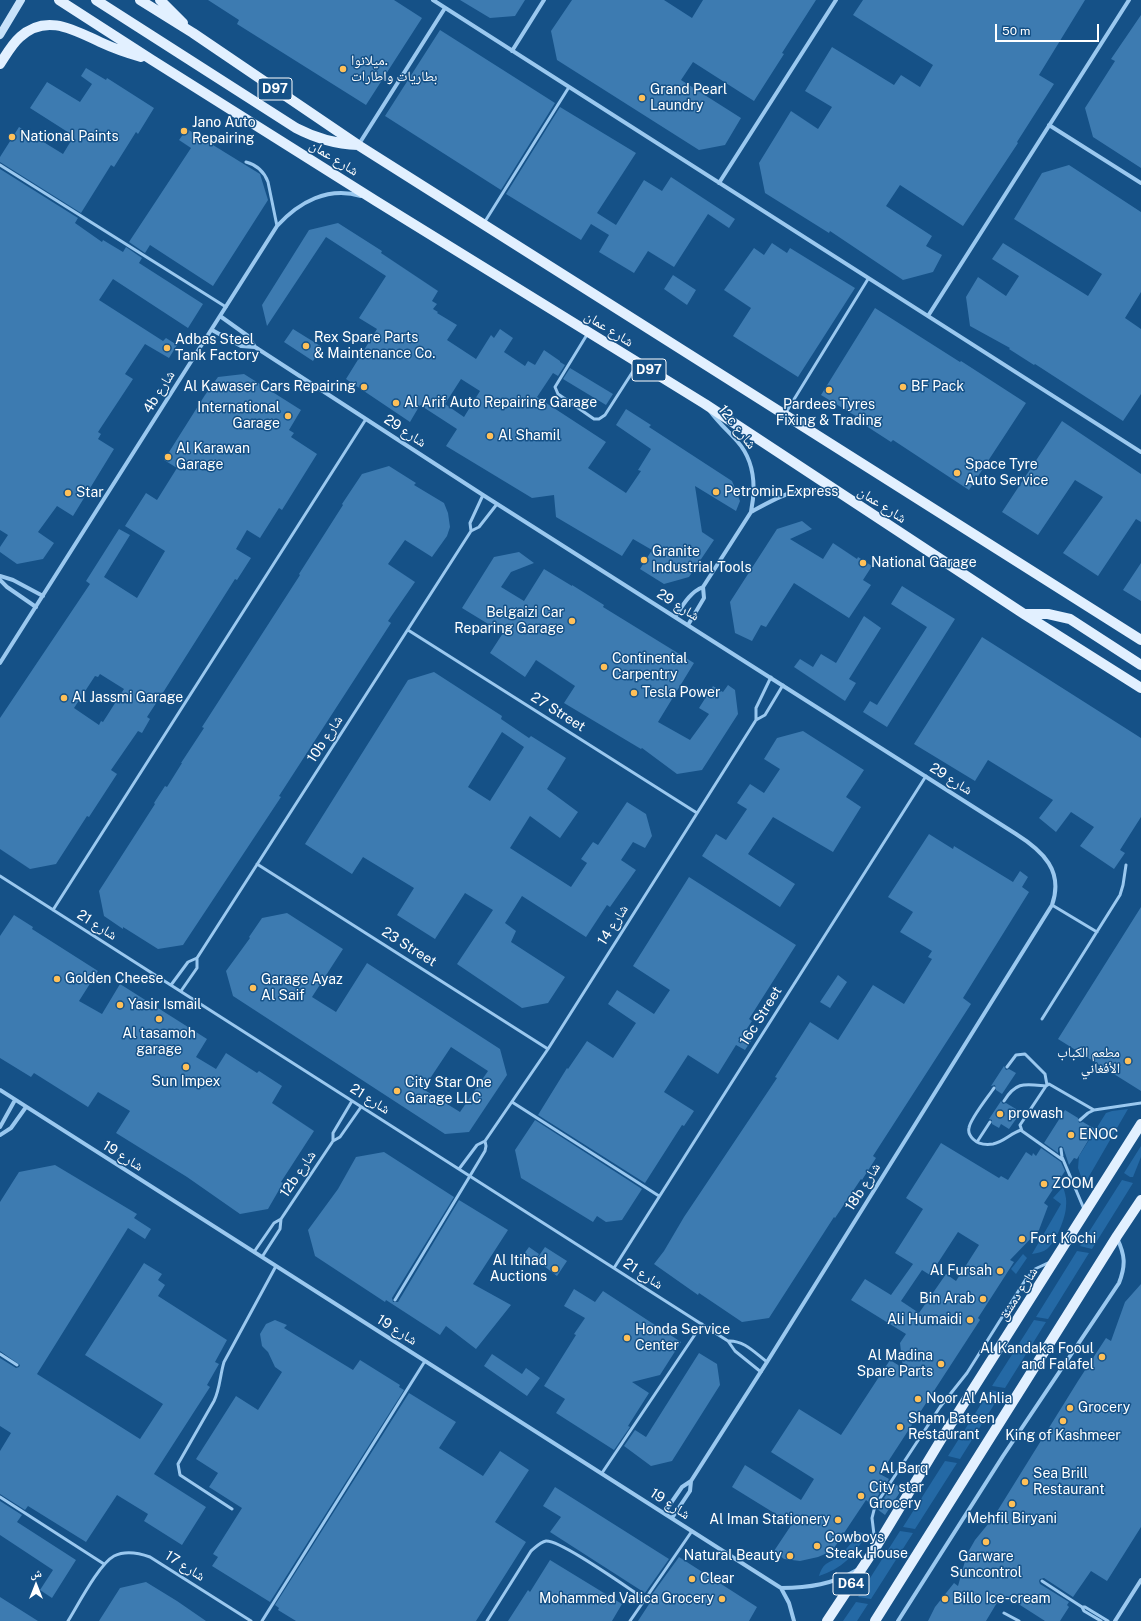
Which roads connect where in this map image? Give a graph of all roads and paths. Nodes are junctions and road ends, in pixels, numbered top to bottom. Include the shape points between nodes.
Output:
1 (21, 0) edge
2 (59, 0) edge
3 (96, 0) edge
4 (140, 0) edge
5 (160, 0) edge
6 (544, 0) edge
7 (836, 0) edge
8 (1128, 0) edge
9 (436, 1) edge
10 (445, 8) junction
11 (193, 33) junction
12 (0, 35) edge
13 (512, 51) junction
14 (152, 60) junction
15 (0, 64) edge
16 (569, 87) junction
17 (1049, 126) junction
18 (358, 145) junction
19 (246, 162) dead end
20 (0, 166) edge
21 (719, 183) junction
22 (1141, 183) edge
23 (376, 201) junction
24 (483, 224) junction
25 (277, 226) junction
26 (868, 279) junction
27 (226, 307) junction
28 (220, 316) junction
29 (928, 316) junction
30 (212, 330) junction
31 (588, 333) junction
32 (255, 346) junction
33 (638, 364) junction
34 (705, 404) junction
35 (785, 415) junction
36 (366, 419) junction
37 (1141, 452) edge
38 (837, 492) junction
39 (483, 494) junction
40 (498, 504) junction
41 (751, 512) junction
42 (471, 531) junction
43 (0, 576) edge
44 (0, 580) edge
45 (703, 587) junction
46 (43, 596) junction
47 (36, 607) junction
48 (1024, 614) junction
49 (676, 617) junction
50 (688, 625) junction
51 (408, 630) junction
52 (1141, 640) edge
53 (0, 663) edge
54 (1141, 665) edge
55 (771, 677) junction
56 (783, 685) junction
57 (1141, 688) edge
58 (756, 720) junction
59 (926, 776) junction
60 (696, 813) junction
61 (257, 864) junction
62 (1126, 865) dead end
63 (0, 876) edge
64 (1052, 905) junction
65 (53, 910) junction
66 (1097, 932) junction
67 (197, 958) junction
68 (171, 985) junction
69 (181, 991) junction
70 (1042, 1019) dead end
71 (548, 1049) junction
72 (1007, 1067) dead end
73 (1047, 1085) junction
74 (994, 1088) dead end
75 (0, 1090) edge
76 (16, 1100) junction
77 (352, 1101) junction
78 (1004, 1101) dead end
79 (512, 1102) junction
80 (1141, 1103) edge
81 (26, 1107) junction
82 (361, 1107) junction
83 (1094, 1110) junction
84 (1080, 1120) dead end
85 (990, 1122) dead end
86 (1141, 1124) edge
87 (0, 1126) edge
88 (1021, 1130) junction
89 (0, 1135) edge
90 (333, 1141) junction
91 (485, 1141) junction
92 (977, 1142) junction
93 (1061, 1149) dead end
94 (1063, 1160) junction
95 (459, 1169) junction
96 (470, 1176) junction
97 (659, 1196) junction
98 (1141, 1200) edge
99 (1086, 1213) junction
100 (281, 1219) junction
101 (1117, 1236) junction
102 (254, 1252) junction
103 (262, 1257) junction
104 (1057, 1259) junction
105 (276, 1266) junction
106 (614, 1268) junction
107 (395, 1300) dead end
108 (702, 1324) junction
109 (728, 1341) junction
110 (0, 1354) edge
111 (425, 1361) junction
112 (767, 1362) junction
113 (17, 1365) dead end
114 (761, 1372) junction
115 (602, 1473) junction
116 (691, 1481) junction
117 (0, 1497) edge
118 (232, 1509) dead end
119 (664, 1513) junction
120 (672, 1518) junction
121 (692, 1531) junction
122 (876, 1547) junction
123 (104, 1564) junction
124 (862, 1567) junction
125 (1141, 1580) edge
126 (1042, 1581) dead end
127 (781, 1588) junction
128 (645, 1599) junction
129 (1082, 1607) junction
130 (1004, 1613) dead end
131 (68, 1621) edge
132 (251, 1621) edge
133 (262, 1621) edge
134 (486, 1621) edge
135 (630, 1621) edge
136 (794, 1621) edge
137 (827, 1621) edge
138 (875, 1621) edge
139 (898, 1621) edge
140 (1019, 1621) edge
141 (1101, 1621) edge
142 (1108, 1621) edge
143 (1115, 1621) edge

1 - 12 main road
2 - 14 main road, شارع عمان / D97
3 - 18 main road via 296,128 322,140
4 - 11 main road, شارع عمان / D97
5 - 11 main road
6 - 13 street
7 - 21 street
8 - 17 street
9 - 10 street
10 - 13 street
10 - 18 street
11 - 18 main road, شارع عمان / D97
13 - 16 street
14 - 15 main road via 120,50 72,29 55,25 37,27 21,36
14 - 23 main road, شارع عمان / D97
16 - 21 street
16 - 24 lane
17 - 22 street
17 - 29 street
18 - 24 main road, شارع عمان / D97
19 - 25 lane via 257,166 265,175
20 - 27 lane
21 - 26 street
23 - 25 street, 4b شارع via 340,194 322,196 300,206
23 - 31 main road, شارع عمان / D97
24 - 35 main road, شارع عمان / D97
25 - 27 street, 4b شارع
26 - 29 street
26 - 35 lane
27 - 28 street, 4b شارع
28 - 30 street, 4b شارع
28 - 32 street, شارع 29 via 248,336
29 - 37 street
30 - 32 street, شارع 29 via 241,346
30 - 46 street, 4b شارع
31 - 33 main road, شارع عمان / D97
31 - 33 lane via 555,387 558,394 594,419 605,415
32 - 36 street, شارع 29
33 - 34 main road, شارع عمان / D97
34 - 38 main road, شارع عمان / D97
34 - 41 street, 12c شارع via 721,425 738,441 749,459 754,477
35 - 52 main road, شارع عمان / D97
36 - 39 street, شارع 29
36 - 65 lane
38 - 41 street, 12c شارع via 799,490 780,496
38 - 48 main road, شارع عمان / D97
39 - 40 street, شارع 29
39 - 42 lane, 10b شارع via 470,523
40 - 42 lane, 10b شارع via 479,527
40 - 49 street, شارع 29
41 - 45 street, 12c شارع
42 - 51 lane, 10b شارع
43 - 46 street
44 - 47 street
45 - 49 street, 12c شارع via 691,594
45 - 50 street, 12c شارع via 702,602
46 - 47 street, 4b شارع
47 - 53 street, 4b شارع
48 - 54 main road via 1048,614 1070,619
48 - 57 main road, شارع عمان / D97
49 - 50 street, شارع 29
50 - 55 street, شارع 29
51 - 60 lane, 27 Street
51 - 61 lane, 10b شارع
55 - 56 street, شارع 29
55 - 58 lane, شارع 14 via 756,708
56 - 58 lane, شارع 14 via 765,715
56 - 59 street, شارع 29
58 - 60 lane, شارع 14
59 - 64 street, شارع 29 via 1016,834 1040,853 1052,868 1055,877 1056,890
59 - 97 lane, 16c Street
60 - 71 lane, شارع 14
61 - 67 lane, 10b شارع
61 - 71 lane, 23 Street
62 - 66 lane via 1120,895
63 - 65 lane, شارع 21
64 - 66 lane
64 - 112 street, 18b شارع
65 - 68 lane, شارع 21
66 - 70 lane
67 - 68 lane, 10b شارع via 188,962
67 - 69 lane, 10b شارع via 197,968
68 - 69 lane, شارع 21
69 - 77 lane, شارع 21
71 - 79 lane, شارع 14
72 - 73 lane via 1016,1055 1025,1054 1045,1074
73 - 78 lane via 1017,1086
73 - 83 lane via 1052,1085
73 - 88 lane via 1020,1125
74 - 92 lane via 970,1123 971,1137
75 - 76 street, شارع 19
76 - 81 street, شارع 19
76 - 87 street
77 - 82 lane, شارع 21
77 - 90 lane, 12b شارع via 333,1133
79 - 91 lane, شارع 14
79 - 97 lane
80 - 83 lane
81 - 89 street via 11,1128
81 - 102 street, شارع 19
82 - 90 lane, 12b شارع via 341,1135
82 - 95 lane, شارع 21
83 - 84 lane
85 - 92 lane
86 - 99 main road, شارع دمشق / D64
88 - 92 lane via 994,1144
88 - 94 lane
90 - 100 lane, 12b شارع
91 - 95 lane, شارع 14 via 477,1145
91 - 96 lane, شارع 14 via 485,1151
93 - 94 lane
94 - 99 lane
95 - 96 lane, شارع 21
96 - 106 lane, شارع 21
96 - 107 lane, شارع 14
97 - 106 lane, 16c Street
98 - 101 main road, D64
99 - 104 main road, شارع دمشق / D64
100 - 102 lane, 12b شارع via 274,1223
100 - 103 lane, 12b شارع via 280,1229
101 - 138 main road, D64
101 - 139 street via 1124,1256 1123,1274 1119,1283 1003,1456
102 - 103 street, شارع 19
103 - 105 street, شارع 19
104 - 122 main road, شارع دمشق / D64 via 942,1438
104 - 122 lane via 1039,1267 1026,1279 967,1373 940,1407 875,1506 872,1524
105 - 111 street, شارع 19
105 - 118 lane via 224,1362 214,1401 178,1464 180,1475
106 - 108 lane, شارع 21
108 - 109 lane, شارع 21
108 - 115 lane
109 - 112 lane, شارع 21 via 744,1344
109 - 114 lane, شارع 21 via 734,1351
110 - 113 lane
111 - 115 street, شارع 19
111 - 133 lane
112 - 114 street, 18b شارع
114 - 116 street, 18b شارع
115 - 119 street, شارع 19
116 - 119 street, 18b شارع via 682,1486
116 - 120 street, 18b شارع via 690,1491
117 - 123 lane
119 - 120 street, شارع 19
120 - 121 street, شارع 19
121 - 127 street, شارع 19
121 - 128 lane
122 - 124 main road, شارع دمشق / D64
123 - 131 lane
123 - 132 lane, شارع 17 via 114,1556 126,1553 150,1557
124 - 127 street via 832,1582
124 - 137 main road, شارع دمشق / D64
125 - 143 street
126 - 129 lane
127 - 136 street
128 - 134 lane via 564,1546 548,1541 540,1543 531,1551
128 - 135 lane
129 - 141 lane via 1084,1611
129 - 142 lane
130 - 140 lane

